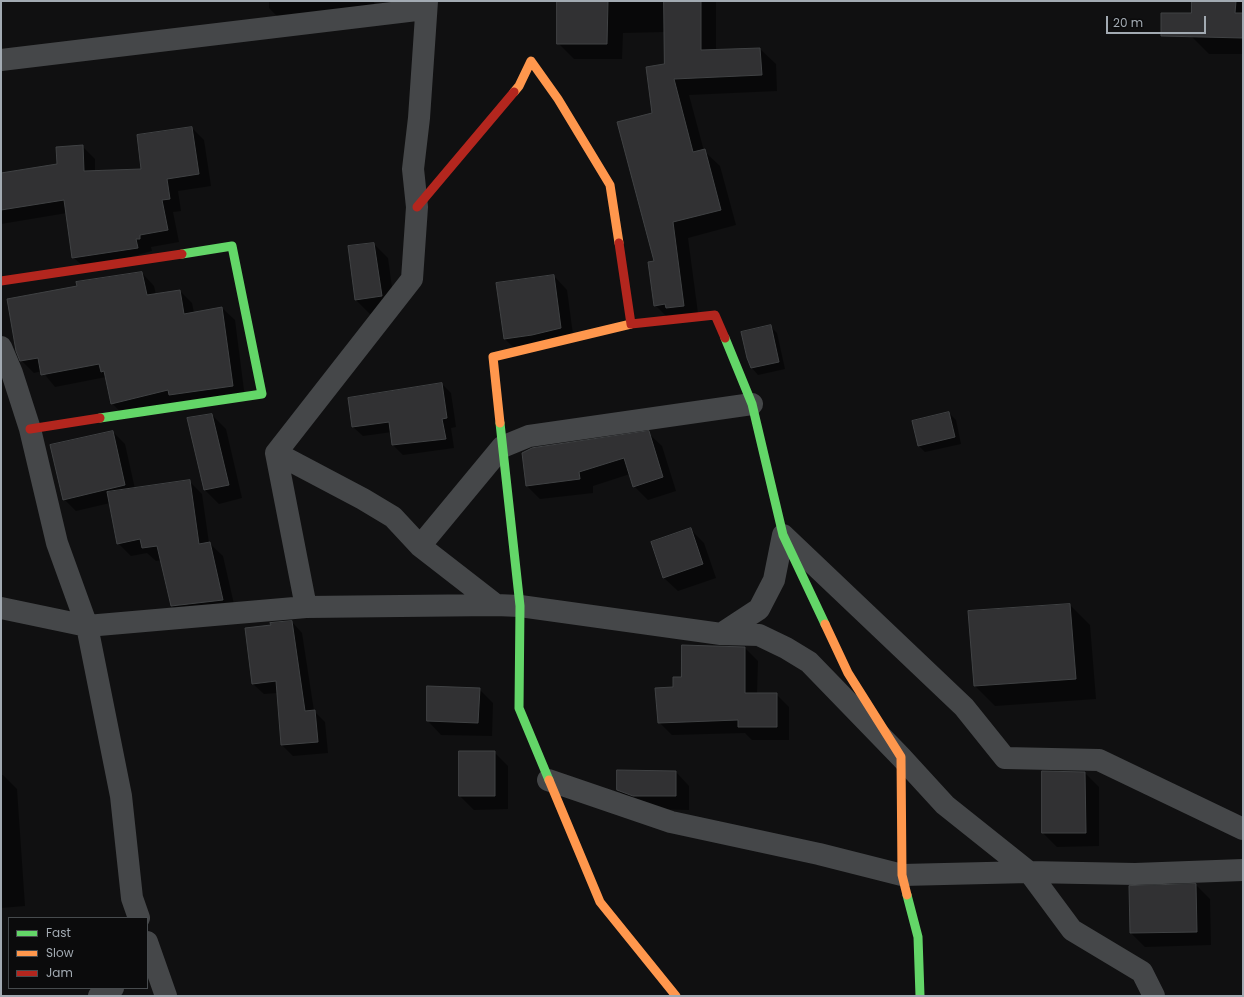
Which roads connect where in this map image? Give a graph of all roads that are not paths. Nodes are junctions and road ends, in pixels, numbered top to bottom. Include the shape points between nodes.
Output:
1 (426, 5) edge
2 (1, 60) edge
3 (417, 206) junction
4 (1, 281) edge
5 (631, 324) junction
6 (1, 347) edge
7 (752, 404) junction
8 (30, 429) junction
9 (502, 447) junction
10 (276, 453) junction
11 (783, 534) junction
12 (420, 546) junction
13 (496, 605) junction
14 (520, 606) junction
15 (306, 607) junction
16 (1, 608) edge
17 (87, 626) junction
18 (721, 634) junction
19 (901, 757) junction
20 (548, 780) junction
21 (1243, 829) edge
22 (1243, 870) edge
23 (1029, 872) junction
24 (902, 874) junction
25 (138, 917) edge
26 (148, 948) edge
27 (151, 966) edge
28 (111, 989) edge
29 (99, 996) edge
30 (166, 996) edge
31 (676, 996) edge
32 (920, 996) edge
33 (1154, 996) edge

1 - 2 street
1 - 3 street via 413,169
3 - 5 street via 519,86 531,61 558,99 610,185
3 - 10 street via 412,278
4 - 8 street via 232,246 262,394
5 - 7 street via 715,315
5 - 9 street via 493,357
6 - 8 street via 12,372
7 - 9 street via 530,436
7 - 11 street
8 - 17 street via 57,543
9 - 12 street
9 - 14 street
10 - 12 street via 393,517
10 - 15 street
11 - 18 street via 774,580 759,608
11 - 19 street via 848,673
11 - 21 street via 964,707 1005,758 1099,760
12 - 13 street
13 - 14 street
13 - 15 street
14 - 18 street
14 - 20 street via 519,708
15 - 17 street
16 - 17 street
17 - 25 street via 121,796 132,898
18 - 19 street via 759,635 809,662
19 - 23 street via 945,806
19 - 24 street
20 - 24 street via 671,822
20 - 31 street via 600,902
22 - 23 street via 1135,874
23 - 24 street
23 - 33 street via 1072,930 1142,972
24 - 32 street via 918,937
26 - 27 street
27 - 30 street
28 - 29 street

